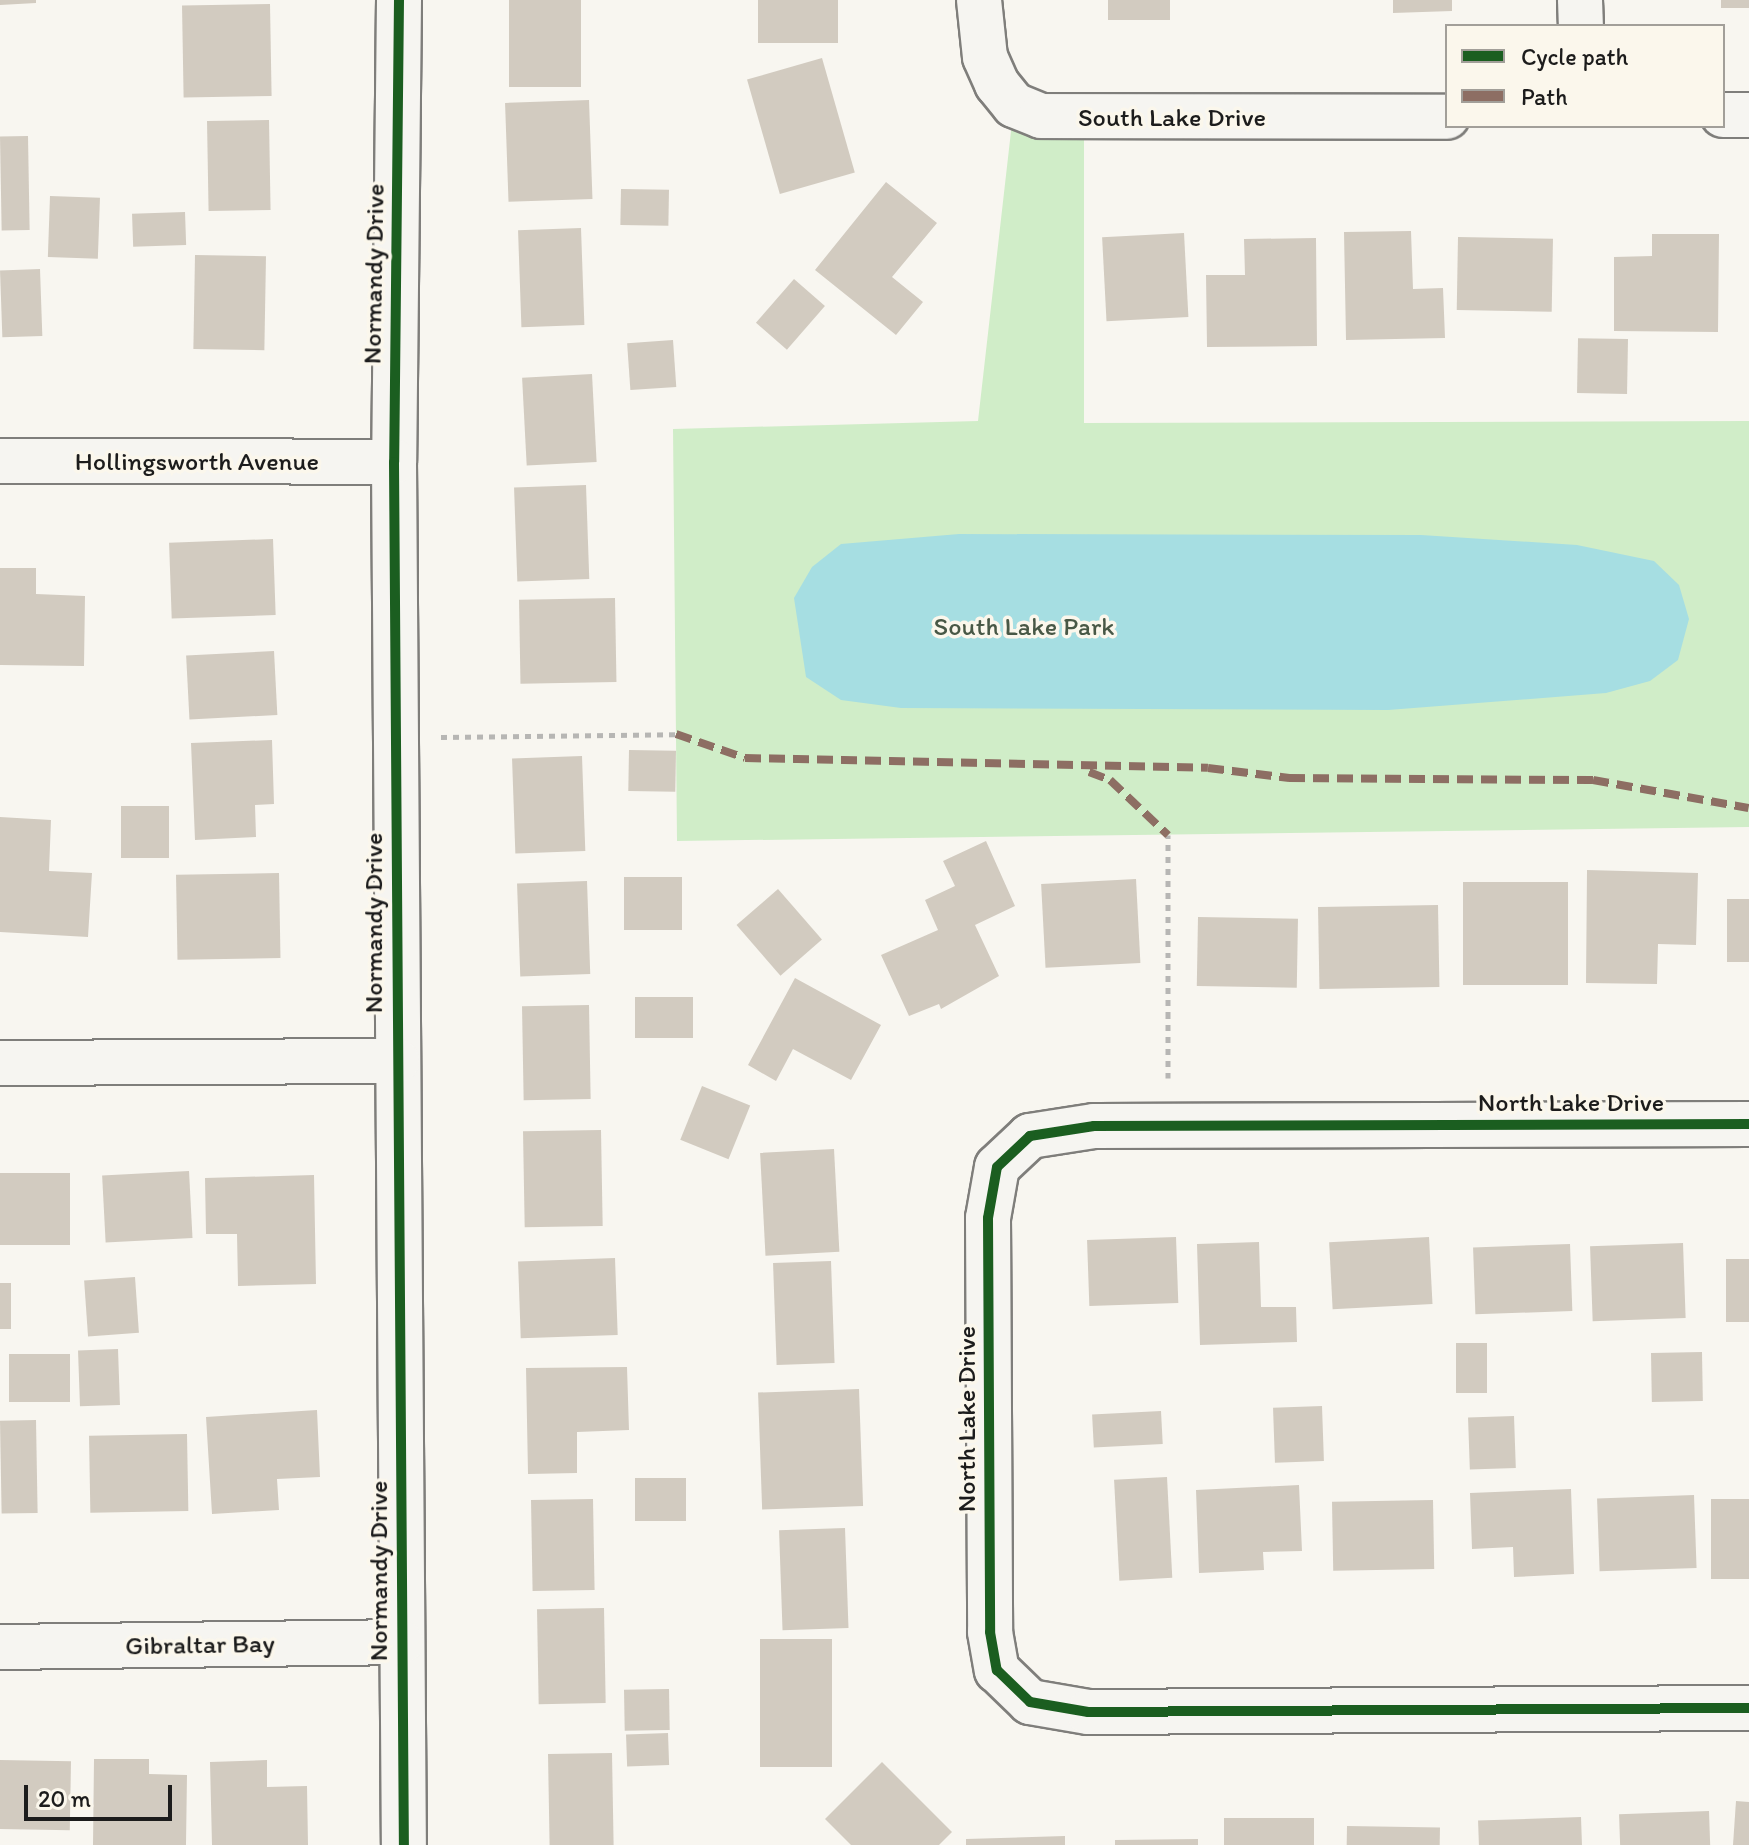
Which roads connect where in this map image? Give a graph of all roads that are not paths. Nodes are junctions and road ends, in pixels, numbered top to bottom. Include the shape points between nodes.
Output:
1 (399, 0) edge
2 (979, 0) edge
3 (1580, 0) edge
4 (1581, 24) edge
5 (1725, 115) edge
6 (1749, 115) edge
7 (1445, 117) edge
8 (0, 461) edge
9 (394, 462) junction
10 (397, 1061) junction
11 (0, 1063) edge
12 (1749, 1124) edge
13 (401, 1642) junction
14 (0, 1647) edge
15 (1749, 1708) edge
16 (404, 1845) edge

1 - 9 street, Normandy Drive
2 - 7 street, South Lake Drive via 985,57 997,84 1014,105 1041,116
3 - 4 street
5 - 6 street
8 - 9 street, Hollingsworth Avenue
9 - 10 street, Normandy Drive
10 - 11 street
10 - 13 street, Normandy Drive
12 - 15 street, North Lake Drive via 1168,1125 1030,1136 997,1167 988,1218 990,1632 997,1670 1030,1702 1088,1712
13 - 14 street, Gibraltar Bay
13 - 16 street, Normandy Drive

